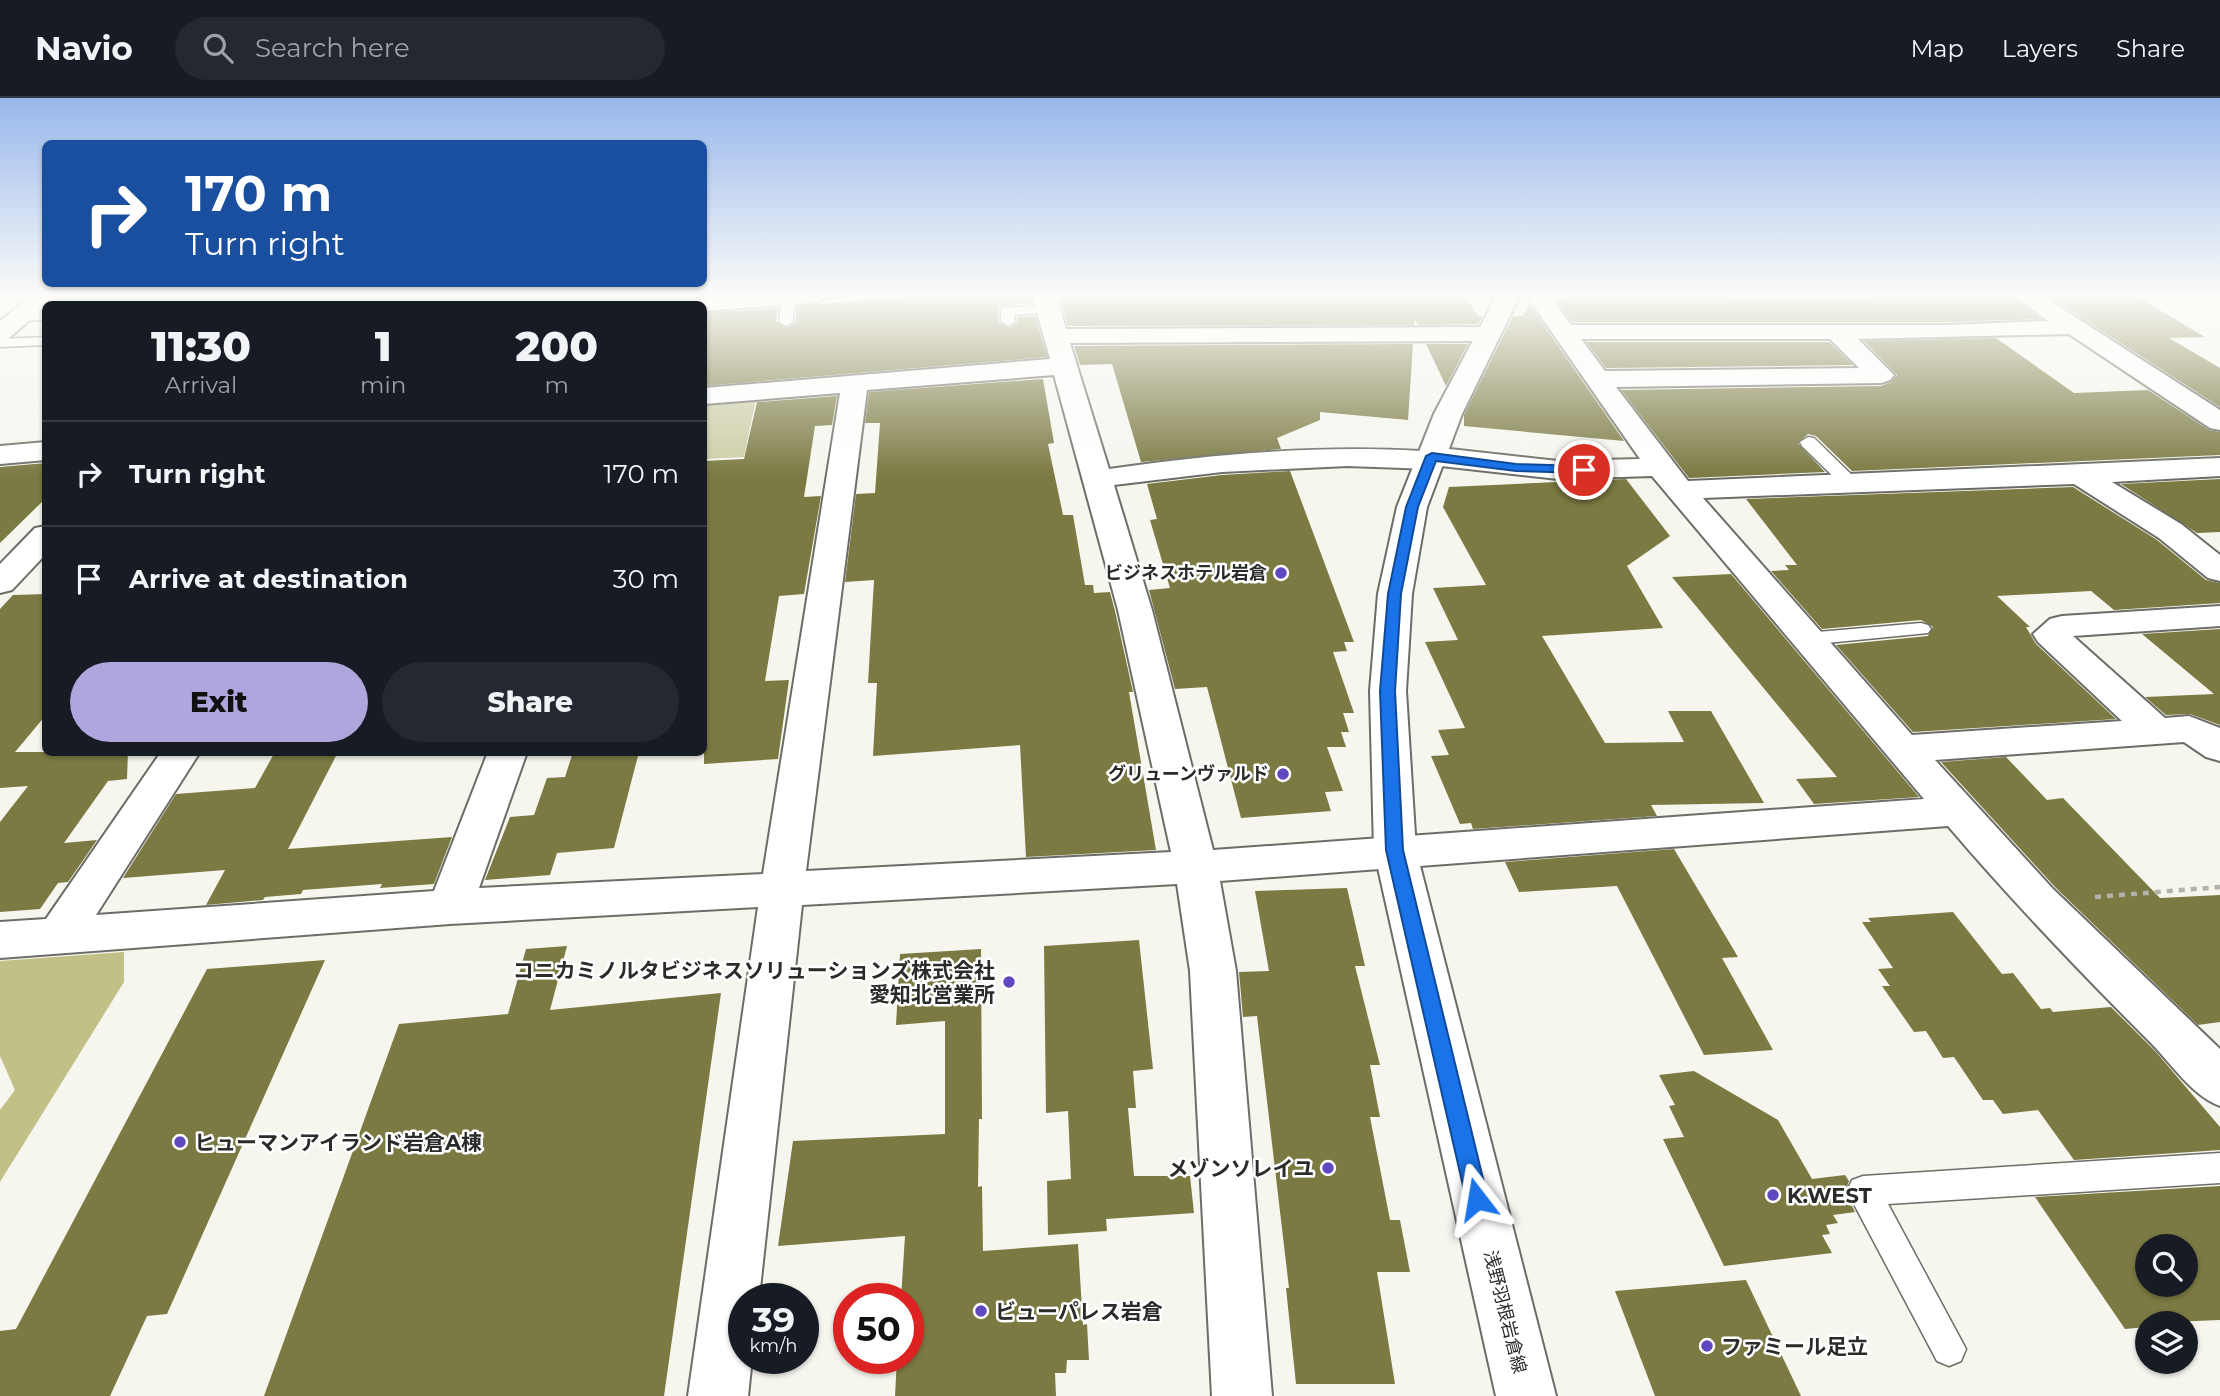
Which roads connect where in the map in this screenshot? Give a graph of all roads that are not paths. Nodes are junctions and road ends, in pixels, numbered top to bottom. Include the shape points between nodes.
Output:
1 (1031, 356) edge
2 (1061, 356) edge
3 (1477, 356) edge
4 (1578, 356) edge
5 (1860, 356) edge
6 (2118, 356) edge
7 (1596, 380) junction
8 (855, 383) junction
9 (707, 396) edge
10 (2220, 422) edge
11 (1808, 442) dead end
12 (42, 451) edge
13 (0, 455) edge
14 (1431, 458) junction
15 (2220, 467) edge
16 (2080, 475) junction
17 (1670, 478) junction
18 (1098, 479) junction
19 (1851, 484) junction
20 (42, 539) edge
21 (2220, 571) edge
22 (0, 583) edge
23 (2220, 616) edge
24 (1921, 629) dead end
25 (1806, 639) junction
26 (2156, 731) junction
27 (2220, 748) edge
28 (1902, 749) junction
29 (178, 756) edge
30 (507, 756) edge
31 (1958, 811) junction
32 (1395, 850) junction
33 (1196, 867) junction
34 (782, 889) junction
35 (450, 907) junction
36 (61, 933) junction
37 (0, 940) edge
38 (2204, 1045) edge
39 (2220, 1084) edge
40 (2220, 1168) edge
41 (1949, 1349) dead end
42 (718, 1396) edge
43 (1242, 1396) edge
44 (1526, 1396) edge

1 - 8 street
2 - 18 street
3 - 14 street, 浅野羽根岩倉線
4 - 7 street
5 - 7 street via 1881,376
6 - 10 street
7 - 17 street
8 - 9 street
8 - 34 street
11 - 19 lane
12 - 13 street
14 - 17 street
14 - 18 street via 1266,461 1167,468
14 - 32 street, 浅野羽根岩倉線 via 1412,507 1395,594 1388,691
15 - 16 street
16 - 19 street
16 - 21 street via 2170,531
17 - 19 street
17 - 25 street
18 - 33 street via 1145,648
20 - 22 street
23 - 26 street via 2062,626 2050,634
24 - 25 lane
25 - 28 street
26 - 27 street via 2189,729
26 - 28 street
28 - 31 street
29 - 36 street
30 - 35 street
31 - 32 street
31 - 38 street via 2038,901
32 - 33 street
32 - 44 street, 浅野羽根岩倉線
33 - 34 street
33 - 43 street via 1213,971
34 - 35 street
34 - 42 street
35 - 36 street
36 - 37 street
38 - 39 street
40 - 41 lane via 1863,1191

